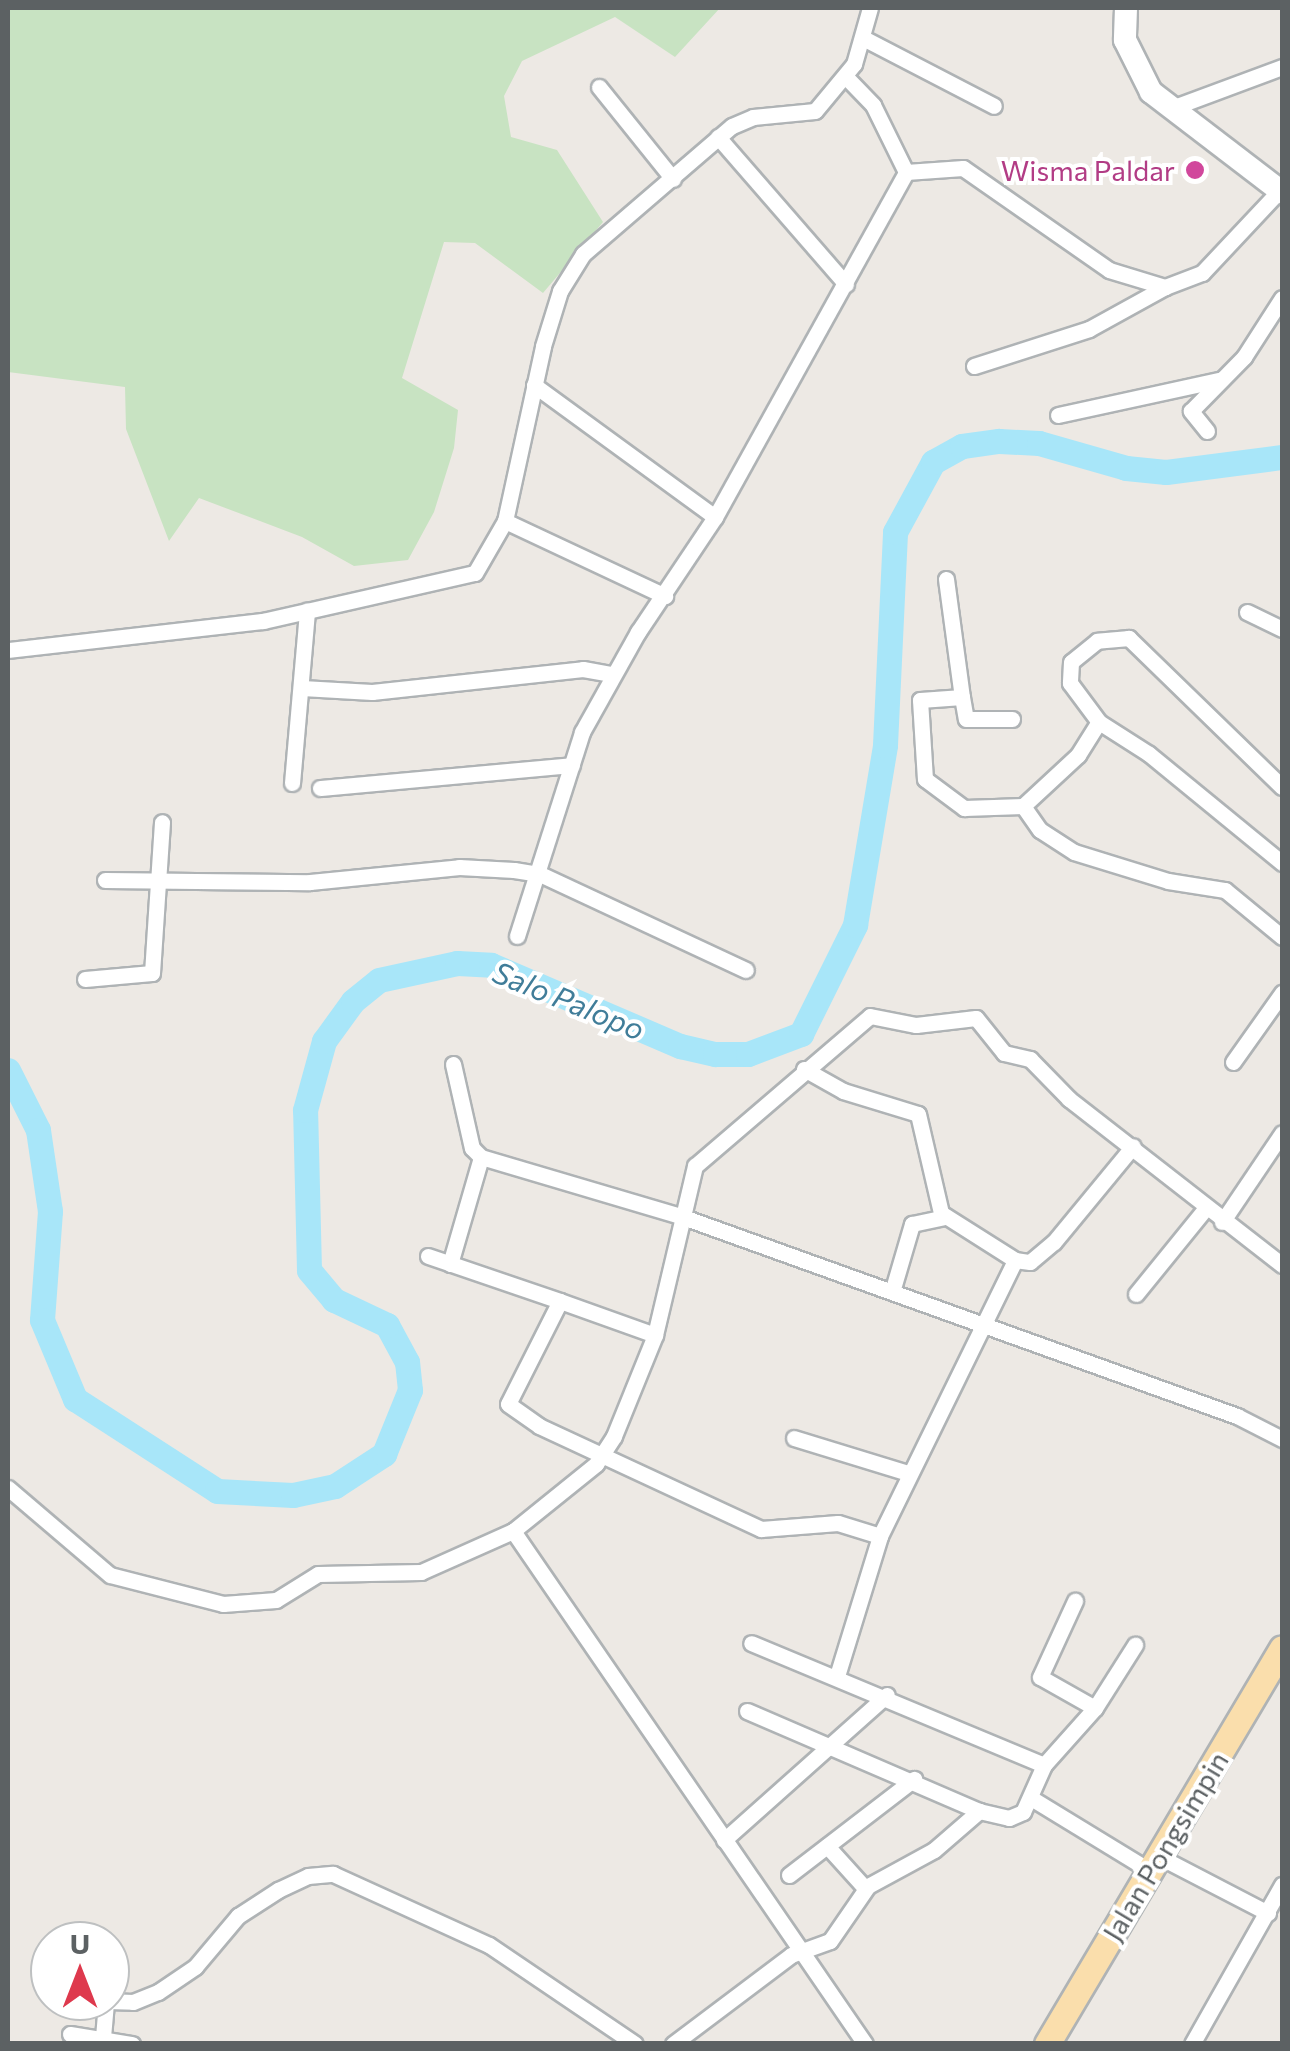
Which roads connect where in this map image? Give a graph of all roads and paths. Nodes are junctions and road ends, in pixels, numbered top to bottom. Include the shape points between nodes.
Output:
1 (870, 8) edge
2 (1126, 8) edge
3 (865, 39) junction
4 (1282, 67) edge
5 (846, 77) junction
6 (599, 87) dead end
7 (994, 106) dead end
8 (1169, 109) junction
9 (718, 137) junction
10 (906, 172) junction
11 (674, 179) junction
12 (1281, 192) edge
13 (846, 284) junction
14 (1165, 287) junction
15 (1282, 298) edge
16 (974, 366) dead end
17 (1219, 380) junction
18 (534, 385) junction
19 (1058, 415) dead end
20 (1207, 431) dead end
21 (715, 517) junction
22 (506, 520) junction
23 (946, 579) dead end
24 (665, 596) junction
25 (1282, 604) edge
26 (307, 611) junction
27 (1247, 612) dead end
28 (1277, 625) edge
29 (8, 650) edge
30 (612, 674) junction
31 (302, 688) junction
32 (962, 697) junction
33 (1012, 719) dead end
34 (1099, 722) junction
35 (572, 765) junction
36 (1279, 779) edge
37 (292, 783) dead end
38 (320, 788) dead end
39 (1023, 806) junction
40 (162, 822) dead end
41 (1282, 863) edge
42 (540, 874) junction
43 (105, 880) dead end
44 (159, 880) junction
45 (517, 936) dead end
46 (1282, 937) edge
47 (746, 970) dead end
48 (85, 979) dead end
49 (1282, 993) edge
50 (1233, 1062) dead end
51 (453, 1064) dead end
52 (804, 1070) junction
53 (1282, 1133) edge
54 (1133, 1146) junction
55 (481, 1156) junction
56 (1205, 1209) junction
57 (683, 1216) junction
58 (946, 1216) junction
59 (1222, 1222) junction
60 (428, 1256) dead end
61 (1015, 1260) junction
62 (450, 1264) junction
63 (1282, 1265) edge
64 (892, 1292) junction
65 (1136, 1294) dead end
66 (560, 1302) junction
67 (980, 1324) junction
68 (655, 1335) junction
69 (794, 1438) dead end
70 (1282, 1439) edge
71 (603, 1455) junction
72 (908, 1473) junction
73 (8, 1488) edge
74 (513, 1531) junction
75 (880, 1536) junction
76 (1075, 1601) dead end
77 (751, 1643) dead end
78 (1135, 1645) dead end
79 (1282, 1648) edge
80 (837, 1676) junction
81 (1274, 1680) edge
82 (887, 1695) junction
83 (1095, 1708) junction
84 (747, 1711) dead end
85 (835, 1746) junction
86 (1044, 1765) junction
87 (914, 1779) junction
88 (1031, 1798) junction
89 (979, 1811) junction
90 (724, 1840) junction
91 (827, 1846) junction
92 (1154, 1863) junction
93 (789, 1875) dead end
94 (1282, 1885) edge
95 (865, 1888) junction
96 (1268, 1913) junction
97 (798, 1952) junction
98 (130, 2002) edge
99 (105, 2021) edge
100 (70, 2034) dead end
101 (103, 2037) junction
102 (132, 2044) edge
103 (636, 2044) edge
104 (672, 2044) edge
105 (865, 2044) edge
106 (1046, 2044) edge
107 (1192, 2044) edge

1 - 3 street
2 - 8 street via 1135,65
3 - 5 street
3 - 7 street
4 - 8 street
5 - 9 street via 810,113 753,117
5 - 10 street via 873,105
6 - 11 street
8 - 12 street
9 - 11 street
9 - 13 street
10 - 13 street
10 - 14 street via 963,168 1108,270
11 - 18 street via 583,254 560,290
12 - 14 street via 1202,272
13 - 21 street
14 - 16 street via 1089,329
15 - 17 street via 1244,356
17 - 19 street
17 - 20 street via 1189,414
18 - 21 street
18 - 22 street
21 - 24 street
22 - 24 street
22 - 26 street via 490,554 465,578
23 - 32 street
24 - 30 street
25 - 28 street
26 - 29 street via 232,626
26 - 31 street
27 - 28 street
30 - 31 street via 583,668 372,692
30 - 35 street
31 - 37 street
32 - 33 street via 966,719
32 - 39 street via 920,700 924,778 962,807
34 - 36 street via 1070,683 1071,662 1097,642 1129,638
34 - 39 street via 1078,755
34 - 41 street via 1149,754
35 - 38 street
35 - 42 street
39 - 46 street via 1062,846 1160,879 1225,890
40 - 44 street
42 - 44 street via 459,867 345,880
42 - 45 street
42 - 47 street
43 - 44 street
44 - 48 street via 152,973
49 - 50 street
51 - 55 street via 472,1148
52 - 54 street via 870,1016 916,1026 976,1018 1004,1053 1030,1059 1069,1100
52 - 57 street via 700,1159
52 - 58 street via 843,1091 920,1116
53 - 59 street
54 - 56 street
54 - 61 street via 1054,1242 1030,1262
55 - 57 street
55 - 62 street
56 - 59 street
56 - 65 street
57 - 64 street
57 - 68 street
58 - 61 street
58 - 64 street via 912,1224
59 - 63 street
60 - 62 street
61 - 67 street
62 - 66 street
64 - 67 street
66 - 68 street
66 - 71 street via 508,1404
67 - 70 street
67 - 72 street
68 - 71 street
69 - 72 street
71 - 74 street
71 - 75 street via 761,1528 838,1523
72 - 75 street
73 - 74 street via 110,1576 223,1604 276,1600 318,1574 429,1570
74 - 90 street
75 - 80 street
76 - 83 street via 1040,1677
77 - 80 street
78 - 83 street
79 - 81 main road, Jalan Pongsimpin
80 - 82 street
81 - 92 main road, Jalan Pongsimpin
82 - 85 street
82 - 86 street
83 - 86 street
84 - 85 street
85 - 87 street
85 - 90 street
86 - 88 street
87 - 89 street
87 - 91 street
88 - 89 street via 1013,1818
88 - 92 street
89 - 95 street via 934,1850
90 - 97 street
91 - 93 street
91 - 95 street
92 - 96 street
92 - 106 main road, Jalan Pongsimpin
94 - 96 street
95 - 97 street via 839,1934
96 - 107 street
97 - 104 street
97 - 105 street
98 - 103 street via 196,1967 212,1941 278,1890 332,1874 498,1950
99 - 101 street
100 - 101 street
101 - 102 street

